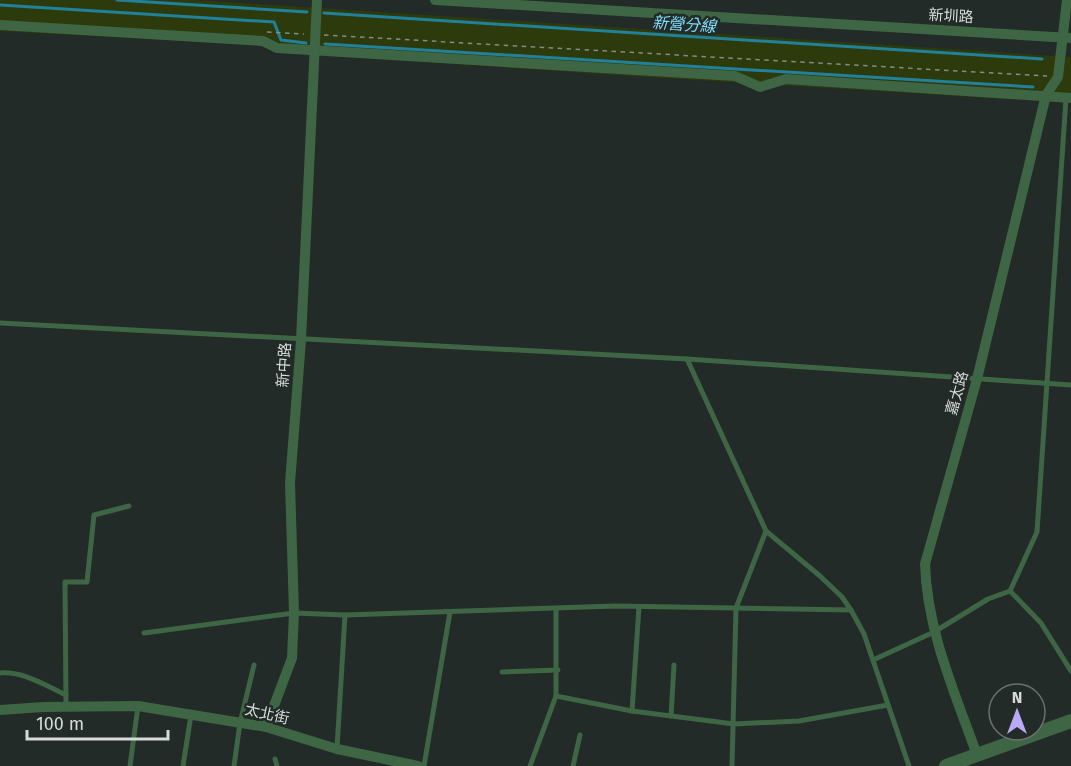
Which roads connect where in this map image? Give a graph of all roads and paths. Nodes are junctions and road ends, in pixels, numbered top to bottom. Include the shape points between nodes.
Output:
1 (317, 0) edge
2 (435, 0) edge
3 (1067, 0) edge
4 (0, 26) edge
5 (274, 32) dead end
6 (314, 35) junction
7 (1068, 38) edge
8 (313, 49) junction
9 (1058, 77) junction
10 (1046, 95) junction
11 (1069, 98) edge
12 (0, 323) edge
13 (301, 340) junction
14 (687, 359) junction
15 (977, 379) junction
16 (1048, 384) junction
17 (1071, 386) edge
18 (129, 506) dead end
19 (766, 531) junction
20 (1010, 591) junction
21 (639, 607) junction
22 (736, 608) junction
23 (556, 609) junction
24 (851, 610) junction
25 (450, 612) junction
26 (294, 613) junction
27 (345, 615) junction
28 (934, 632) junction
29 (144, 633) dead end
30 (873, 660) junction
31 (254, 665) dead end
32 (674, 665) dead end
33 (558, 670) junction
34 (1071, 671) edge
35 (502, 672) dead end
36 (0, 673) edge
37 (66, 695) junction
38 (556, 696) junction
39 (888, 705) junction
40 (138, 706) junction
41 (66, 707) junction
42 (0, 710) edge
43 (632, 711) junction
44 (191, 714) junction
45 (671, 716) junction
46 (1071, 721) edge
47 (240, 723) junction
48 (734, 724) junction
49 (266, 727) junction
50 (580, 735) dead end
51 (337, 749) junction
52 (977, 755) junction
53 (275, 759) dead end
54 (388, 763) edge
55 (955, 765) edge
56 (130, 766) edge
57 (183, 766) edge
58 (234, 766) edge
59 (277, 766) edge
60 (418, 766) edge
61 (424, 766) edge
62 (530, 766) edge
63 (573, 766) edge
64 (732, 766) edge
65 (909, 766) edge

1 - 6 street, 新中路
2 - 7 street, 新圳路
3 - 7 street, 嘉太路
4 - 8 street via 263,41 278,48
5 - 6 path
6 - 8 street, 新中路
6 - 9 path
7 - 9 street, 嘉太路
8 - 10 street via 735,76 760,87 786,79
8 - 13 street, 新中路
9 - 10 street, 嘉太路
10 - 11 street
10 - 15 street, 嘉太路
11 - 16 lane
12 - 13 lane
13 - 14 lane
13 - 26 street, 新中路 via 290,483
14 - 15 lane
14 - 19 lane
15 - 16 lane
15 - 28 street, 嘉太路 via 925,564
16 - 17 lane
16 - 20 lane via 1037,532
18 - 37 lane via 94,515 87,582 65,582
19 - 22 lane
19 - 24 lane via 820,576
20 - 28 lane via 988,599
20 - 34 lane via 1041,623
21 - 22 lane
21 - 23 lane
21 - 43 lane
22 - 24 lane
22 - 48 lane
23 - 25 lane
23 - 33 lane
24 - 30 lane
25 - 27 lane
25 - 61 lane
26 - 27 lane
26 - 29 lane
26 - 49 street, 新中路 via 292,658
27 - 51 lane
28 - 30 lane
28 - 52 street, 嘉太路
30 - 39 lane
31 - 47 lane
32 - 45 lane
33 - 35 lane
33 - 38 lane
36 - 37 lane via 30,678
37 - 41 lane
38 - 43 lane
38 - 62 lane
39 - 48 lane via 799,721
39 - 65 lane
40 - 41 street, 太北街
40 - 44 street, 太北街
40 - 56 lane
41 - 42 street, 太北街
43 - 45 lane
44 - 47 street, 太北街
44 - 57 lane
45 - 48 lane
46 - 52 street
47 - 49 street, 太北街
47 - 58 lane
48 - 64 lane
49 - 51 street, 太北街
50 - 63 lane
51 - 54 street, 太北街
52 - 55 street
53 - 59 lane
54 - 60 street, 太北街

